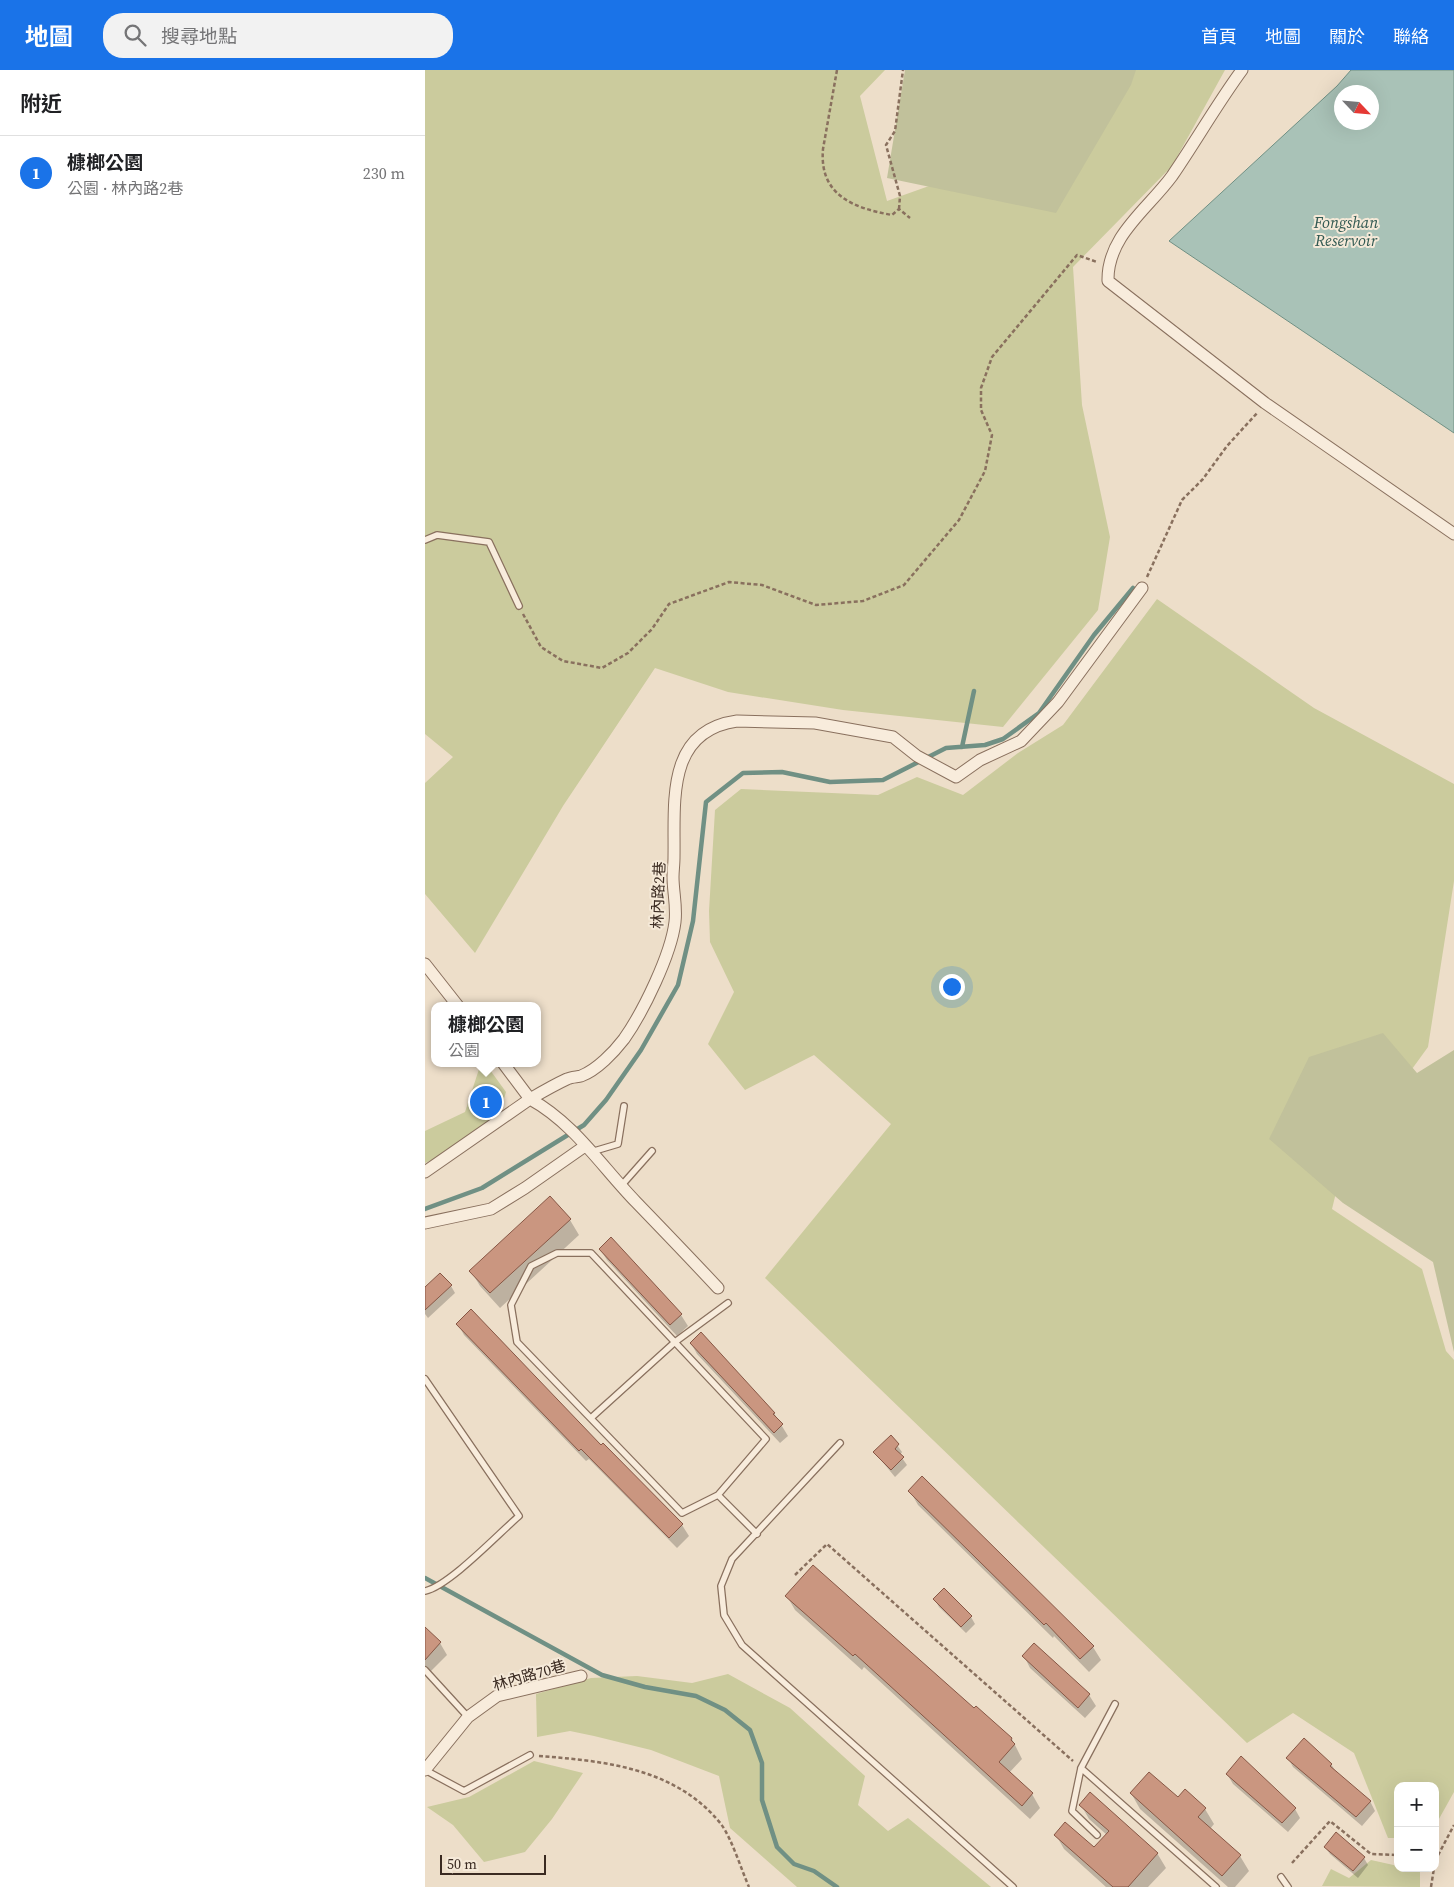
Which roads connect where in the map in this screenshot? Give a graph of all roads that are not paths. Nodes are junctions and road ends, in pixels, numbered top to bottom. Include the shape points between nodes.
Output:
1 (1242, 70) edge
2 (1454, 534) edge
3 (425, 540) edge
4 (1142, 588) road end
5 (519, 606) road end
6 (425, 964) edge
7 (455, 1002) edge
8 (506, 1067) edge
9 (530, 1099) junction
10 (625, 1106) dead end
11 (586, 1146) junction
12 (651, 1151) dead end
13 (425, 1172) edge
14 (621, 1186) junction
15 (425, 1223) edge
16 (718, 1288) dead end
17 (728, 1303) dead end
18 (675, 1342) junction
19 (425, 1379) edge
20 (591, 1418) junction
21 (840, 1443) dead end
22 (718, 1495) junction
23 (757, 1534) junction
24 (428, 1591) edge
25 (425, 1670) edge
26 (581, 1676) dead end
27 (1115, 1704) dead end
28 (468, 1717) junction
29 (530, 1755) road end
30 (1081, 1768) junction
31 (425, 1770) edge
32 (1097, 1835) dead end
33 (1281, 1877) dead end
34 (1013, 1887) edge
35 (1216, 1887) edge
36 (1288, 1887) edge

1 - 2 street via 1171,177 1130,222 1108,266 1108,281 1265,403
3 - 5 lane via 437,535 489,542
4 - 9 street, 林內路2巷 via 1058,702 1021,741 980,760 956,777 917,756 893,738 852,729 815,723 737,721 724,722 707,730 693,742 682,761 676,782 673,829 675,923 650,994 623,1040 604,1060 582,1076 568,1078
6 - 7 street
8 - 9 street
9 - 11 street via 548,1109
9 - 13 street, 林內路2巷
10 - 11 lane via 618,1144
11 - 14 street
11 - 15 street via 491,1209
12 - 14 lane
14 - 16 street
17 - 18 lane
18 - 20 lane
18 - 20 lane via 591,1253 557,1253 531,1266 511,1305 517,1342
18 - 22 lane via 765,1439
19 - 24 lane via 519,1516
20 - 22 lane via 682,1513
21 - 23 lane
22 - 23 lane
23 - 34 lane via 732,1560 721,1586 724,1615 742,1645
25 - 28 lane
26 - 28 street, 林內路70巷 via 497,1696
27 - 30 lane
28 - 31 street, 林內路70巷
29 - 31 lane via 464,1791
30 - 32 lane via 1072,1811
30 - 35 lane
33 - 36 lane

